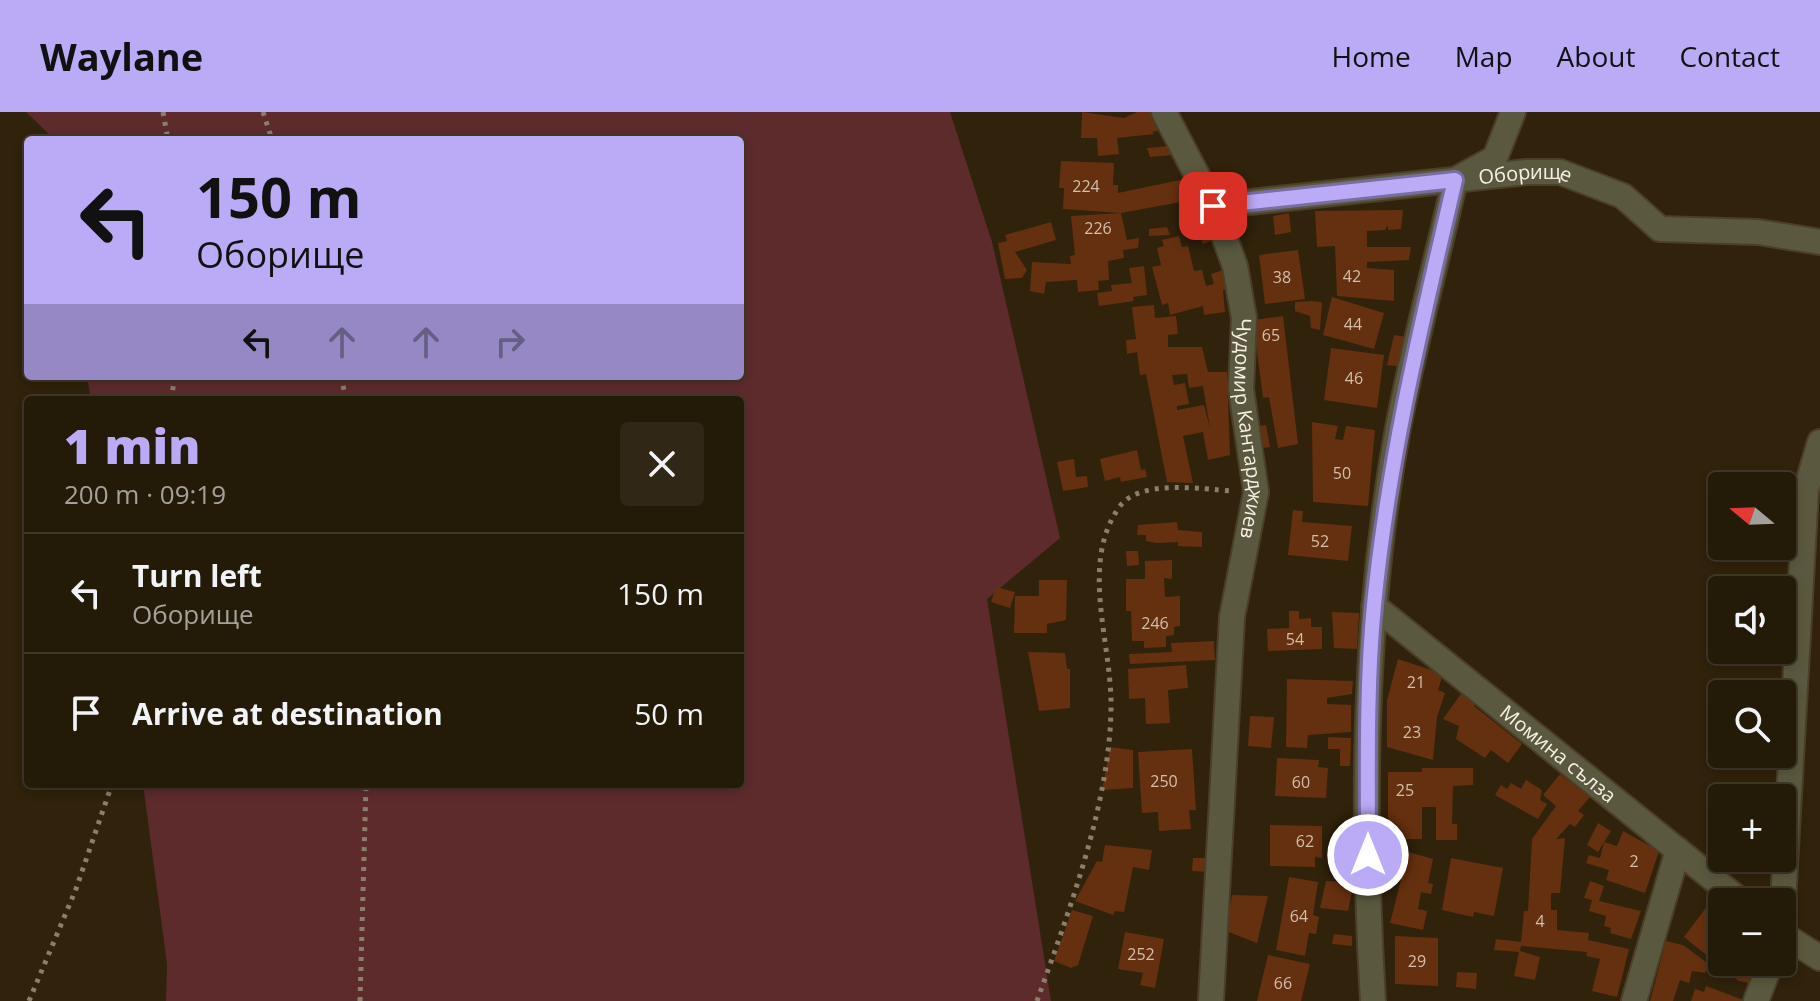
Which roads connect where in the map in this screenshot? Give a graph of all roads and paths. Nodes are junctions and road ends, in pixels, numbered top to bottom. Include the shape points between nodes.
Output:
1 (163, 112) edge
2 (263, 112) edge
3 (1164, 112) edge
4 (1513, 112) edge
5 (167, 136) edge
6 (271, 136) edge
7 (1455, 180) junction
8 (1213, 206) junction
9 (1820, 242) edge
10 (1820, 442) edge
11 (1256, 492) junction
12 (1374, 606) junction
13 (111, 788) edge
14 (366, 788) edge
15 (1678, 850) junction
16 (1725, 888) edge
17 (1784, 888) edge
18 (1796, 943) edge
19 (1820, 958) edge
20 (1766, 976) edge
21 (29, 1001) edge
22 (360, 1001) edge
23 (1037, 1001) edge
24 (1211, 1001) edge
25 (1373, 1001) edge
26 (1634, 1001) edge
27 (1756, 1001) edge

1 - 5 path
2 - 6 path
3 - 8 street, Чудомир Кантарджиев
4 - 7 street via 1495,158
7 - 8 street, Оборище
7 - 9 street, Оборище via 1560,172 1623,196 1660,229 1758,232
7 - 12 street via 1398,429
8 - 11 street, Чудомир Кантарджиев via 1235,266 1244,318 1241,389
10 - 17 street via 1806,490
11 - 23 path via 1162,487 1123,502 1103,534 1100,594 1111,701 1106,763 1076,890
11 - 24 street, Чудомир Кантарджиев via 1232,617
12 - 15 street, Момина сълза
12 - 25 street via 1368,727
13 - 21 path
14 - 22 path
15 - 16 street, Момина сълза
15 - 26 street
18 - 19 street
20 - 27 street

